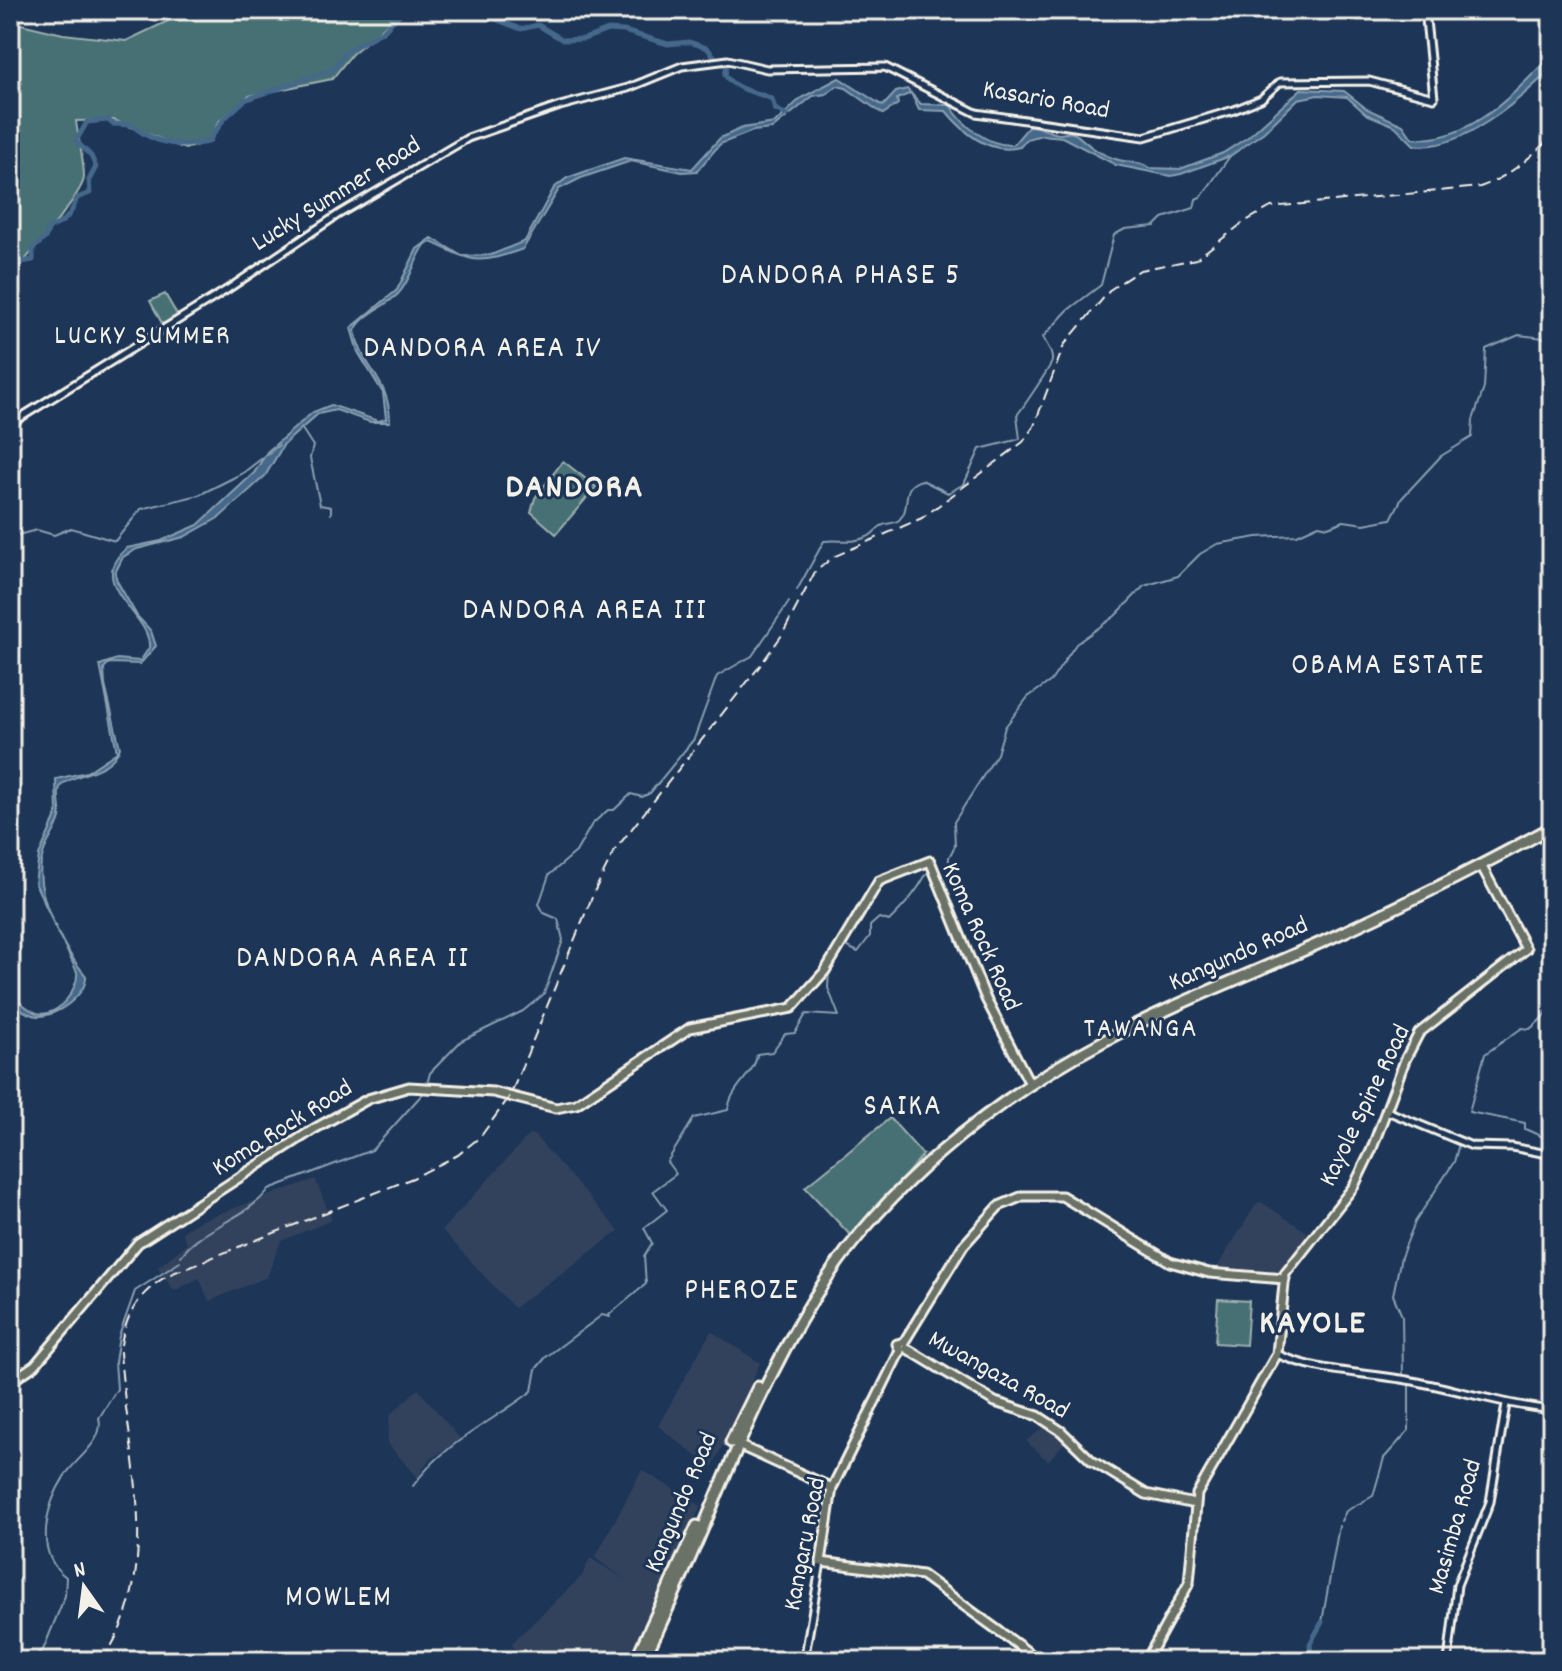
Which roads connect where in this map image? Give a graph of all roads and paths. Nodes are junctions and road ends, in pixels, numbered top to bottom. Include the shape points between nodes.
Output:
1 (1425, 10) edge
2 (713, 60) joint
3 (10, 424) edge
4 (1552, 827) edge
5 (1481, 865) junction
6 (1030, 1084) junction
7 (1387, 1111) junction
8 (1552, 1155) edge
9 (1285, 1279) junction
10 (903, 1347) junction
11 (1277, 1354) junction
12 (774, 1364) junction
13 (10, 1382) edge
14 (1506, 1404) junction
15 (1552, 1410) edge
16 (736, 1444) junction
17 (832, 1488) junction
18 (1195, 1504) junction
19 (821, 1562) junction
20 (635, 1661) edge
21 (643, 1661) edge
22 (804, 1661) edge
23 (1040, 1661) edge
24 (1146, 1661) edge
25 (1448, 1661) edge

1 - 2 street, Kasario Road via 1434,98 1369,81 1280,82 1261,99 1159,135 976,113 885,67 770,69
2 - 3 street, Lucky Summer Road via 468,138
4 - 5 highway, Kangundo Road
5 - 6 highway, Kangundo Road via 1119,1033
5 - 7 main road, Kayole Spine Road via 1526,949 1419,1033
6 - 12 highway, Kangundo Road via 958,1139 881,1213 815,1295
6 - 13 main road, Koma Rock Road via 986,999 930,861 879,881 828,965 788,1010 690,1028 569,1107 546,1107 493,1092 425,1088 381,1094 340,1114 144,1238 35,1365
7 - 8 street via 1472,1146
7 - 9 main road, Kayole Spine Road via 1354,1186
9 - 10 main road, Kangaru Road via 1209,1273 1170,1262 1076,1203 1058,1195 1023,1196 1002,1203 958,1252
9 - 11 main road, Kayole Spine Road
10 - 17 main road, Kangaru Road
10 - 18 main road, Mwangaza Road via 991,1400 1038,1416 1092,1461 1146,1494
11 - 14 street via 1302,1365 1415,1381
11 - 18 main road, Kayole Spine Road
12 - 16 highway, Kangundo Road
12 - 20 highway, Kangundo Road via 745,1409
14 - 15 street
14 - 25 street, Masimba Road via 1490,1502 1457,1585
16 - 17 main road
16 - 21 highway, Kangundo Road via 691,1560
17 - 19 main road, Kangaru Road
18 - 24 main road, Kayole Spine Road via 1189,1583
19 - 22 street, Kangaru Road
19 - 23 main road via 922,1575

